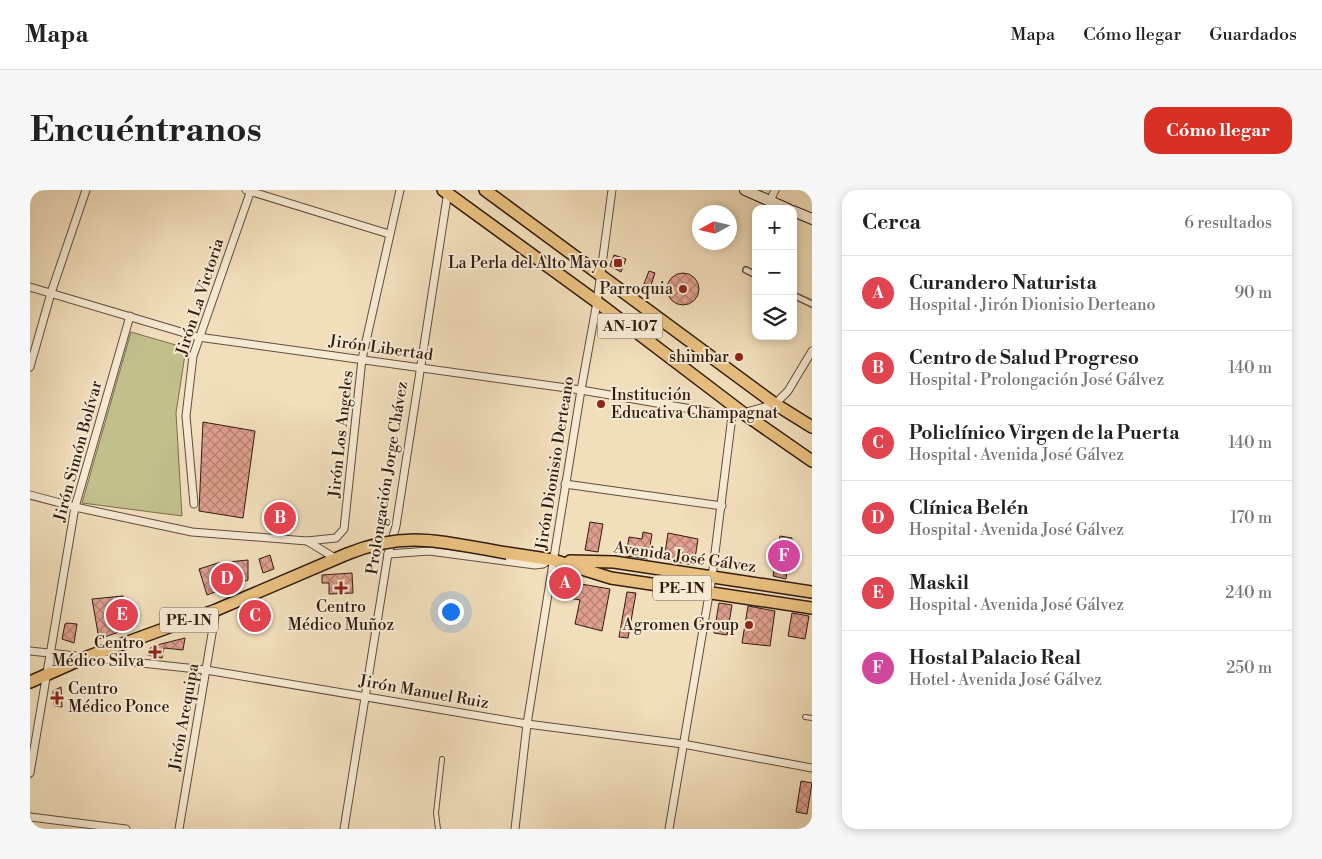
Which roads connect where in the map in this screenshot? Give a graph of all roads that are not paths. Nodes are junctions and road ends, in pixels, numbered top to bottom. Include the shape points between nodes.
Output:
1 (86, 190) edge
2 (400, 190) edge
3 (485, 190) edge
4 (612, 190) edge
5 (745, 190) edge
6 (775, 190) edge
7 (249, 191) edge
8 (446, 191) edge
9 (770, 201) junction
10 (779, 205) edge
11 (797, 213) edge
12 (812, 219) edge
13 (389, 234) junction
14 (746, 270) dead end
15 (599, 273) junction
16 (752, 273) edge
17 (30, 287) edge
18 (52, 293) junction
19 (795, 295) edge
20 (597, 302) junction
21 (812, 304) edge
22 (130, 316) junction
23 (198, 336) junction
24 (812, 351) edge
25 (362, 359) junction
26 (30, 367) edge
27 (419, 367) junction
28 (581, 390) junction
29 (775, 404) junction
30 (738, 414) junction
31 (812, 427) edge
32 (812, 461) edge
33 (565, 484) junction
34 (30, 495) edge
35 (194, 504) dead end
36 (722, 506) junction
37 (74, 507) junction
38 (307, 540) junction
39 (388, 554) junction
40 (335, 558) junction
41 (551, 560) junction
42 (712, 576) junction
43 (812, 592) edge
44 (709, 593) junction
45 (812, 608) edge
46 (216, 610) junction
47 (30, 651) edge
48 (52, 655) junction
49 (84, 658) junction
50 (206, 670) junction
51 (46, 676) junction
52 (30, 682) edge
53 (366, 696) junction
54 (805, 717) dead end
55 (812, 718) edge
56 (527, 724) junction
57 (683, 744) junction
58 (442, 759) dead end
59 (812, 768) edge
60 (30, 773) edge
61 (30, 817) edge
62 (126, 829) edge
63 (179, 829) edge
64 (344, 829) edge
65 (438, 829) edge
66 (515, 829) edge
67 (669, 829) edge

1 - 18 street
2 - 13 street, Jirón Los Angeles
3 - 15 main road, AN-107
4 - 15 street, Jirón Dionisio Derteano
5 - 9 main road
6 - 9 street
7 - 13 street
7 - 23 street, Jirón La Victoria
8 - 20 main road, AN-107
8 - 27 street, Prolongación Jorge Chávez
9 - 10 main road
11 - 12 main road
13 - 25 street, Jirón Los Angeles
14 - 16 street
15 - 20 street, Jirón Dionisio Derteano
15 - 29 main road, AN-107
17 - 18 street, Jirón Libertad
18 - 22 street, Jirón Libertad
18 - 26 street
19 - 21 street
20 - 28 street, Jirón Dionisio Derteano
20 - 30 main road, AN-107
22 - 23 street, Jirón Libertad
22 - 37 street, Jirón Simón Bolívar
23 - 25 street, Jirón Libertad
23 - 35 street, Jirón La Victoria via 186,416
24 - 29 street via 788,391
25 - 27 street, Jirón Libertad
25 - 38 street, Jirón Los Angeles via 344,529 336,538
27 - 28 street, Jirón Libertad
27 - 39 street, Prolongación Jorge Chávez via 396,526
28 - 30 street, Jirón Libertad
28 - 33 street, Jirón Dionisio Derteano
29 - 30 street
29 - 31 main road, AN-107
30 - 32 main road, AN-107
30 - 36 street
33 - 36 street
33 - 41 street, Jirón Dionisio Derteano
34 - 37 street
36 - 42 street
37 - 38 street via 192,532
37 - 48 street, Jirón Simón Bolívar
38 - 40 street
39 - 41 street via 429,552 535,565
39 - 53 street, Prolongación Jorge Chávez
40 - 41 main road, Avenida José Gálvez / PE-1N, bridge via 373,544 409,538
40 - 46 main road, Avenida José Gálvez / PE-1N
41 - 42 main road, Avenida José Gálvez / PE-1N via 614,562
41 - 44 main road, Avenida José Gálvez / PE-1N via 612,578
41 - 56 street, Jirón Dionisio Derteano
42 - 43 main road, Avenida José Gálvez / PE-1N
42 - 44 street
44 - 45 main road, Avenida José Gálvez / PE-1N
44 - 57 street
46 - 49 main road, Avenida José Gálvez / PE-1N
46 - 50 street, Jirón Arequipa
47 - 48 street, Jirón Manuel Ruiz
48 - 49 street, Jirón Manuel Ruiz
48 - 51 street, Jirón Simón Bolívar
49 - 50 street, Jirón Manuel Ruiz
49 - 51 main road, Avenida José Gálvez / PE-1N
50 - 53 street, Jirón Manuel Ruiz
50 - 63 street, Jirón Arequipa
51 - 52 main road, Avenida José Gálvez / PE-1N
51 - 60 street, Jirón Simón Bolívar
53 - 56 street, Jirón Manuel Ruiz
53 - 64 street, Prolongación Jorge Chávez
54 - 55 lane
56 - 57 street, Jirón Manuel Ruiz
56 - 66 street, Jirón Dionisio Derteano
57 - 59 street, Jirón Manuel Ruiz
57 - 67 street
58 - 65 lane via 436,813
61 - 62 street

